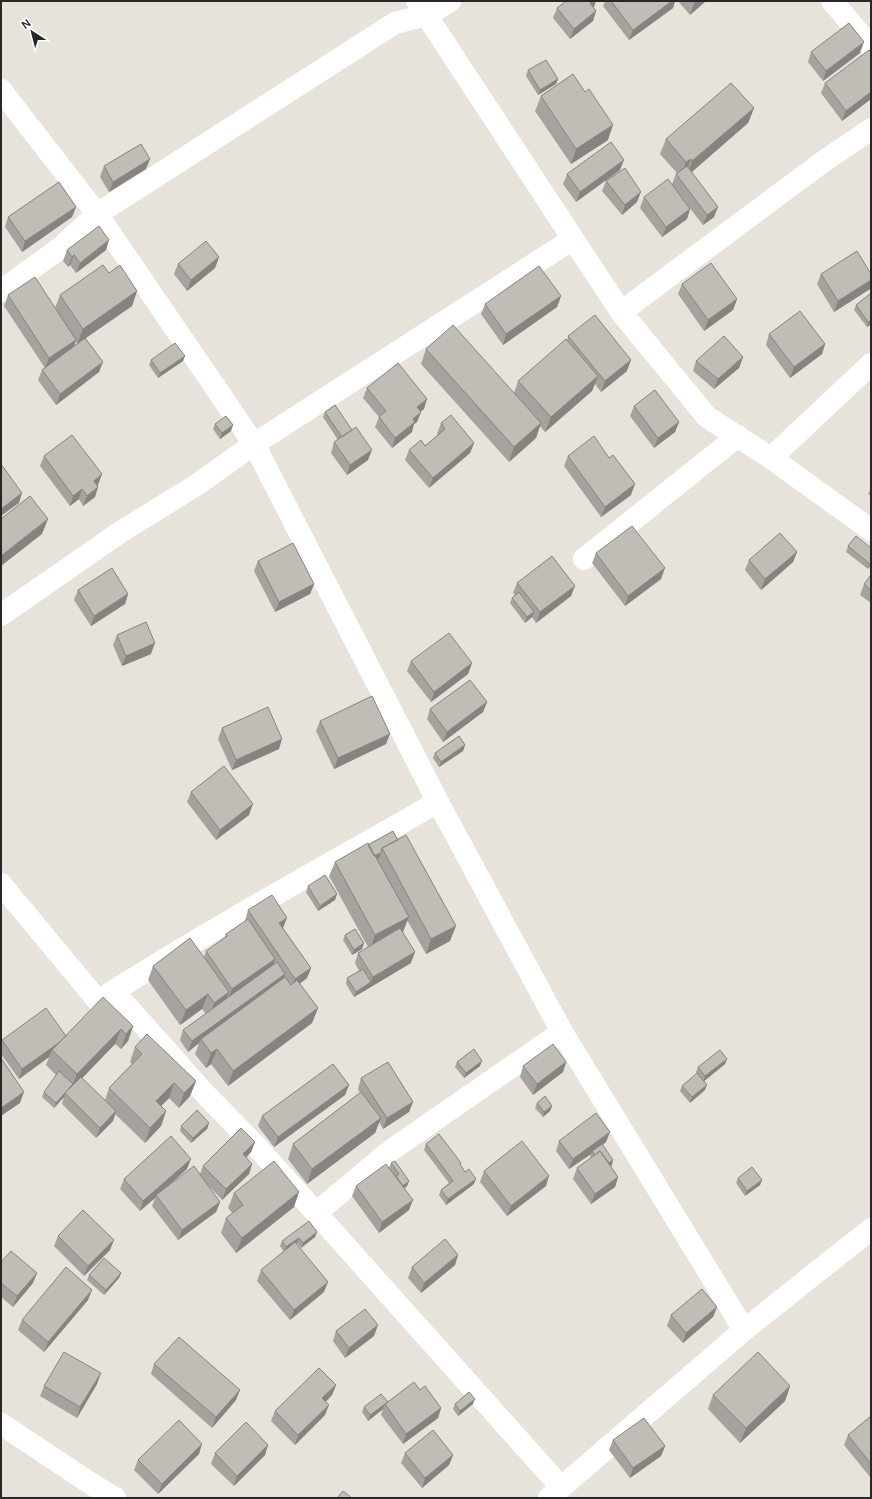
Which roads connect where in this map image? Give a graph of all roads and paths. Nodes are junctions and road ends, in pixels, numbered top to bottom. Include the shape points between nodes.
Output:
1 (450, 1) edge
2 (832, 1) edge
3 (422, 8) edge
4 (871, 47) edge
5 (1, 90) edge
6 (871, 128) edge
7 (97, 214) junction
8 (574, 239) junction
9 (1, 291) edge
10 (621, 312) junction
11 (871, 364) edge
12 (738, 436) junction
13 (254, 444) junction
14 (771, 458) junction
15 (871, 530) edge
16 (584, 559) dead end
17 (1, 615) edge
18 (438, 802) junction
19 (1, 884) edge
20 (98, 1001) junction
21 (562, 1032) junction
22 (316, 1213) junction
23 (871, 1229) edge
24 (744, 1330) junction
25 (1, 1424) edge
26 (89, 1492) edge
27 (555, 1493) edge
28 (115, 1498) edge

1 - 3 street
2 - 4 street
3 - 7 street
3 - 8 street
5 - 7 street
6 - 10 street
7 - 9 street via 60,248
7 - 13 street
8 - 10 street
8 - 13 street
10 - 12 street via 707,417
11 - 14 street
12 - 14 street
12 - 16 street
13 - 17 street
13 - 18 street
14 - 15 street
18 - 20 street via 290,886
18 - 21 street
19 - 20 street
20 - 22 street via 125,1004
21 - 22 street via 390,1151
21 - 24 street
22 - 27 street
23 - 24 street
24 - 27 street
25 - 26 street
26 - 28 street

